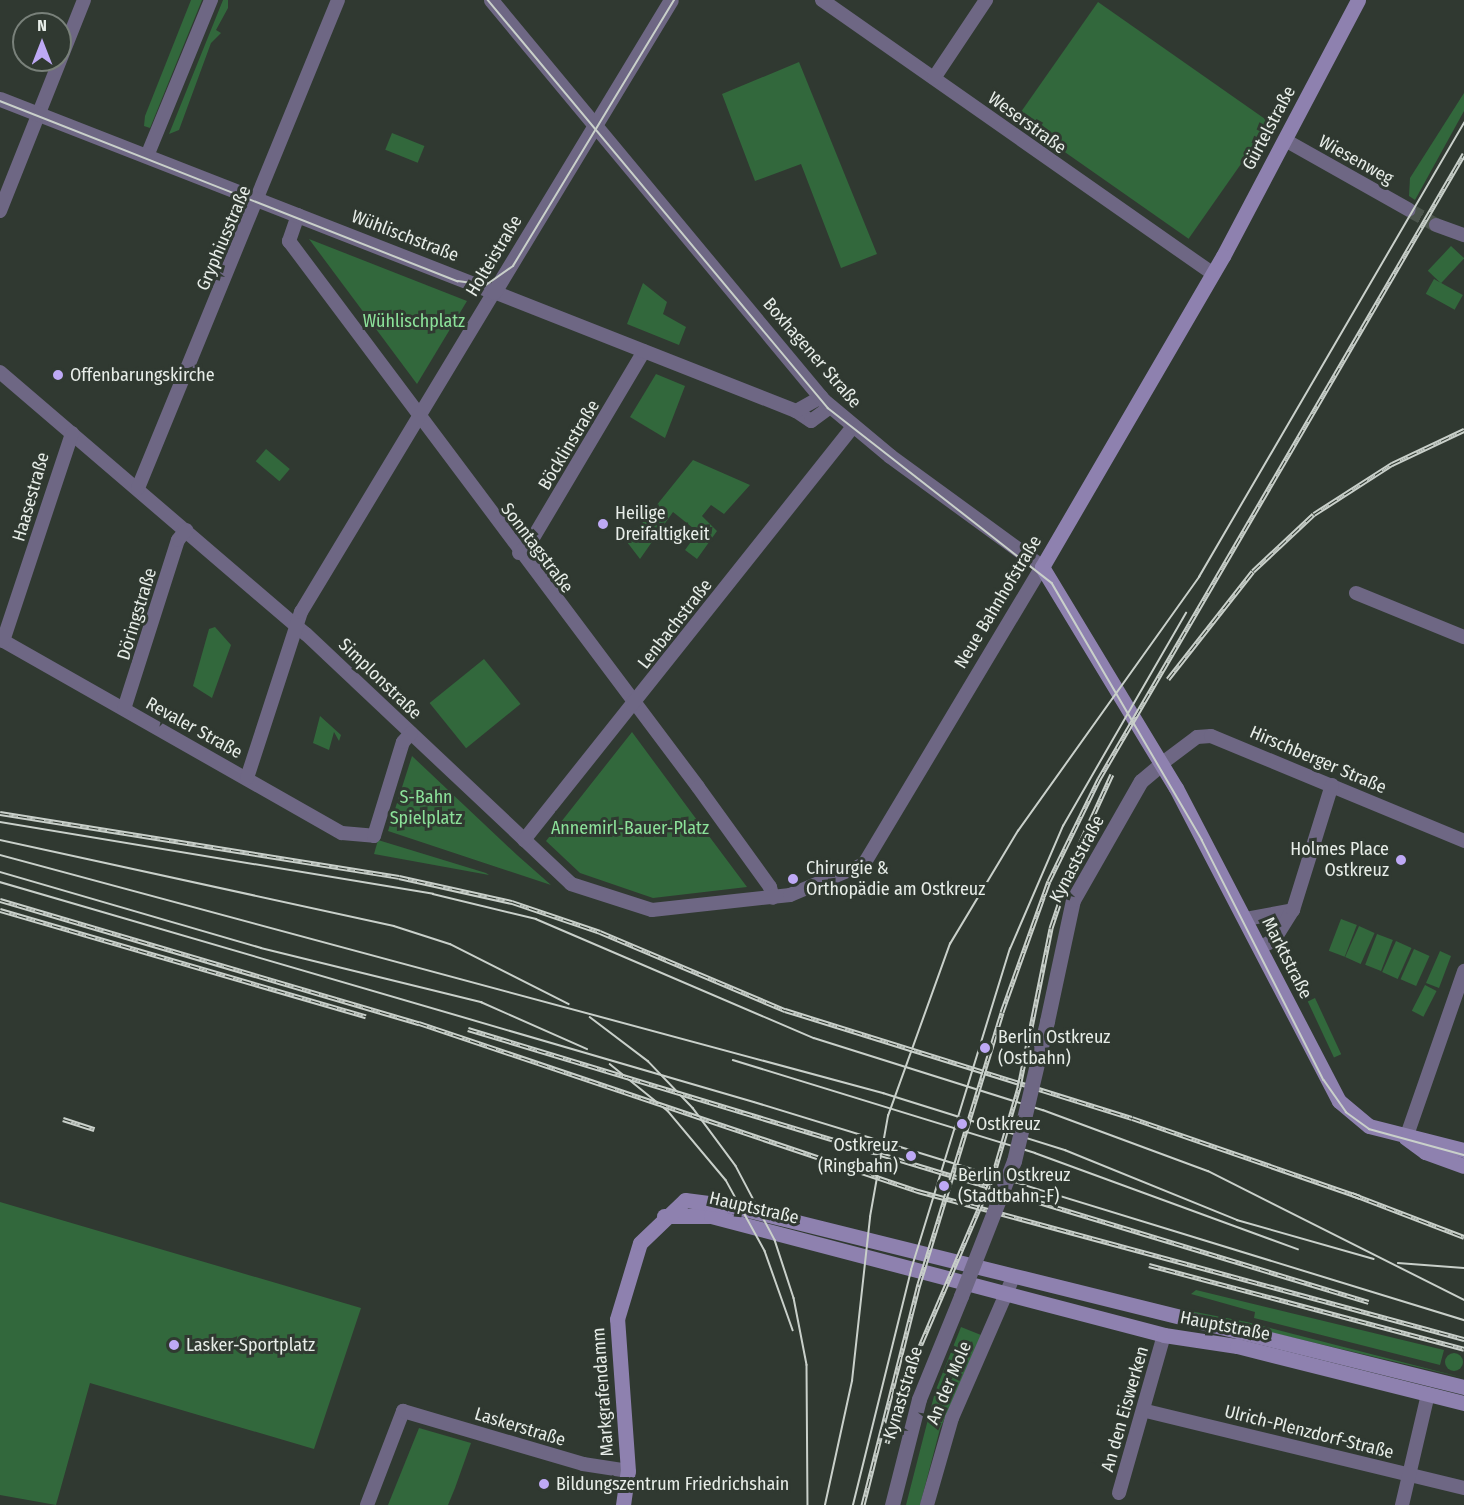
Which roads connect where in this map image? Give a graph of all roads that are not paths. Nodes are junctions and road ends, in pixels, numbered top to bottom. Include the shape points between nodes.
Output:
1 (84, 0) edge
2 (211, 0) edge
3 (338, 0) edge
4 (491, 0) edge
5 (672, 0) edge
6 (822, 0) edge
7 (986, 0) edge
8 (1358, 0) edge
9 (934, 78) junction
10 (0, 99) edge
11 (39, 114) junction
12 (594, 125) junction
13 (1285, 140) junction
14 (147, 156) junction
15 (259, 200) junction
16 (1409, 210) tunnel mouth
17 (0, 211) edge
18 (298, 215) junction
19 (1436, 225) tunnel mouth
20 (1464, 235) edge
21 (1213, 274) junction
22 (495, 292) junction
23 (644, 351) junction
24 (0, 372) edge
25 (825, 402) junction
26 (419, 417) junction
27 (852, 428) junction
28 (72, 433) junction
29 (138, 488) junction
30 (186, 530) junction
31 (519, 553) junction
32 (1042, 567) junction
33 (1356, 593) dead end
34 (295, 625) junction
35 (1464, 637) edge
36 (2, 640) edge
37 (633, 705) junction
38 (124, 709) junction
39 (411, 733) junction
40 (1161, 764) junction
41 (247, 778) junction
42 (1332, 785) junction
43 (524, 840) junction
44 (1464, 841) edge
45 (773, 898) junction
46 (1293, 910) junction
47 (1246, 919) junction
48 (1261, 946) junction
49 (1464, 971) edge
50 (1406, 1138) junction
51 (1464, 1150) edge
52 (1464, 1166) edge
53 (664, 1216) junction
54 (1013, 1278) junction
55 (1007, 1294) junction
56 (1169, 1316) junction
57 (1164, 1335) junction
58 (1464, 1387) edge
59 (1428, 1394) junction
60 (1464, 1403) edge
61 (1146, 1411) junction
62 (628, 1471) junction
63 (1408, 1474) junction
64 (1464, 1488) edge
65 (1119, 1493) dead end
66 (367, 1505) edge
67 (623, 1505) edge
68 (892, 1505) edge
69 (927, 1505) edge
70 (1402, 1505) edge

1 - 11 street
2 - 14 street
3 - 15 street, Gryphiusstraße
4 - 12 street, Boxhagener Straße
5 - 12 street, Holteistraße
6 - 9 street, Weserstraße
7 - 9 street
8 - 13 main road, Gürtelstraße
9 - 21 street, Weserstraße
10 - 11 street, Wühlischstraße
11 - 14 street, Wühlischstraße
11 - 17 street
12 - 22 street, Holteistraße
12 - 25 street, Boxhagener Straße
13 - 16 street, Wiesenweg
13 - 21 main road, Gürtelstraße
14 - 15 street, Wühlischstraße
15 - 18 street, Wühlischstraße
15 - 29 street, Gryphiusstraße
18 - 22 street, Wühlischstraße
18 - 26 street, Sonntagstraße via 289,241
19 - 20 street
21 - 32 main road, Neue Bahnhofstraße
22 - 23 street, Wühlischstraße
22 - 26 street, Holteistraße
23 - 25 street, Wühlischstraße via 795,411 811,421
23 - 31 street, Böcklinstraße via 531,543
24 - 28 street, Simplonstraße
25 - 27 street, Boxhagener Straße
26 - 31 street, Sonntagstraße
26 - 34 street, Holteistraße
27 - 32 street, Boxhagener Straße
27 - 37 street, Lenbachstraße
28 - 29 street, Simplonstraße
28 - 36 street, Haasestraße
29 - 30 street, Simplonstraße
30 - 34 street, Simplonstraße
30 - 38 street, Döringstraße via 177,540
31 - 37 street, Sonntagstraße
32 - 40 main road, Boxhagener Straße
32 - 45 street, Neue Bahnhofstraße via 1026,588 870,859
33 - 35 street
34 - 39 street, Simplonstraße
34 - 41 street, Holteistraße
36 - 38 street, Revaler Straße
37 - 43 street, Lenbachstraße
37 - 45 street, Sonntagstraße via 770,887
38 - 41 street, Revaler Straße
39 - 41 street, Revaler Straße via 403,742 374,836 342,833
39 - 43 street, Simplonstraße
40 - 42 street, Hirschberger Straße via 1202,735 1224,740
40 - 47 main road, Marktstraße
40 - 68 street, Kynaststraße, bridge via 1141,781 1074,900 1014,1161 926,1376
42 - 44 street, Hirschberger Straße
42 - 46 street
43 - 45 street, Simplonstraße via 571,884 652,910
46 - 47 street
46 - 48 street via 1274,940
47 - 48 main road, Marktstraße
48 - 50 main road, Marktstraße via 1339,1101 1363,1123
49 - 50 street
50 - 51 main road, Marktstraße
50 - 52 main road, Marktstraße via 1425,1152
53 - 54 main road, Hauptstraße via 684,1200 707,1200
53 - 55 main road, Hauptstraße via 711,1216
53 - 62 main road, Markgrafendamm via 637,1249 617,1319
54 - 55 street, An der Mole
54 - 56 main road, Hauptstraße
55 - 57 main road, Hauptstraße
55 - 69 street, An der Mole via 946,1434
56 - 57 main road
56 - 58 main road, Hauptstraße
57 - 59 main road, Hauptstraße via 1237,1346
57 - 61 street, An den Eiswerken
59 - 60 main road, Hauptstraße
59 - 63 street
61 - 63 street, Ulrich-Plenzdorf-Straße
61 - 65 street, An den Eiswerken
62 - 66 street, Laskerstraße via 583,1464 403,1411
62 - 67 main road, Markgrafendamm
63 - 64 street, Ulrich-Plenzdorf-Straße
63 - 70 street

